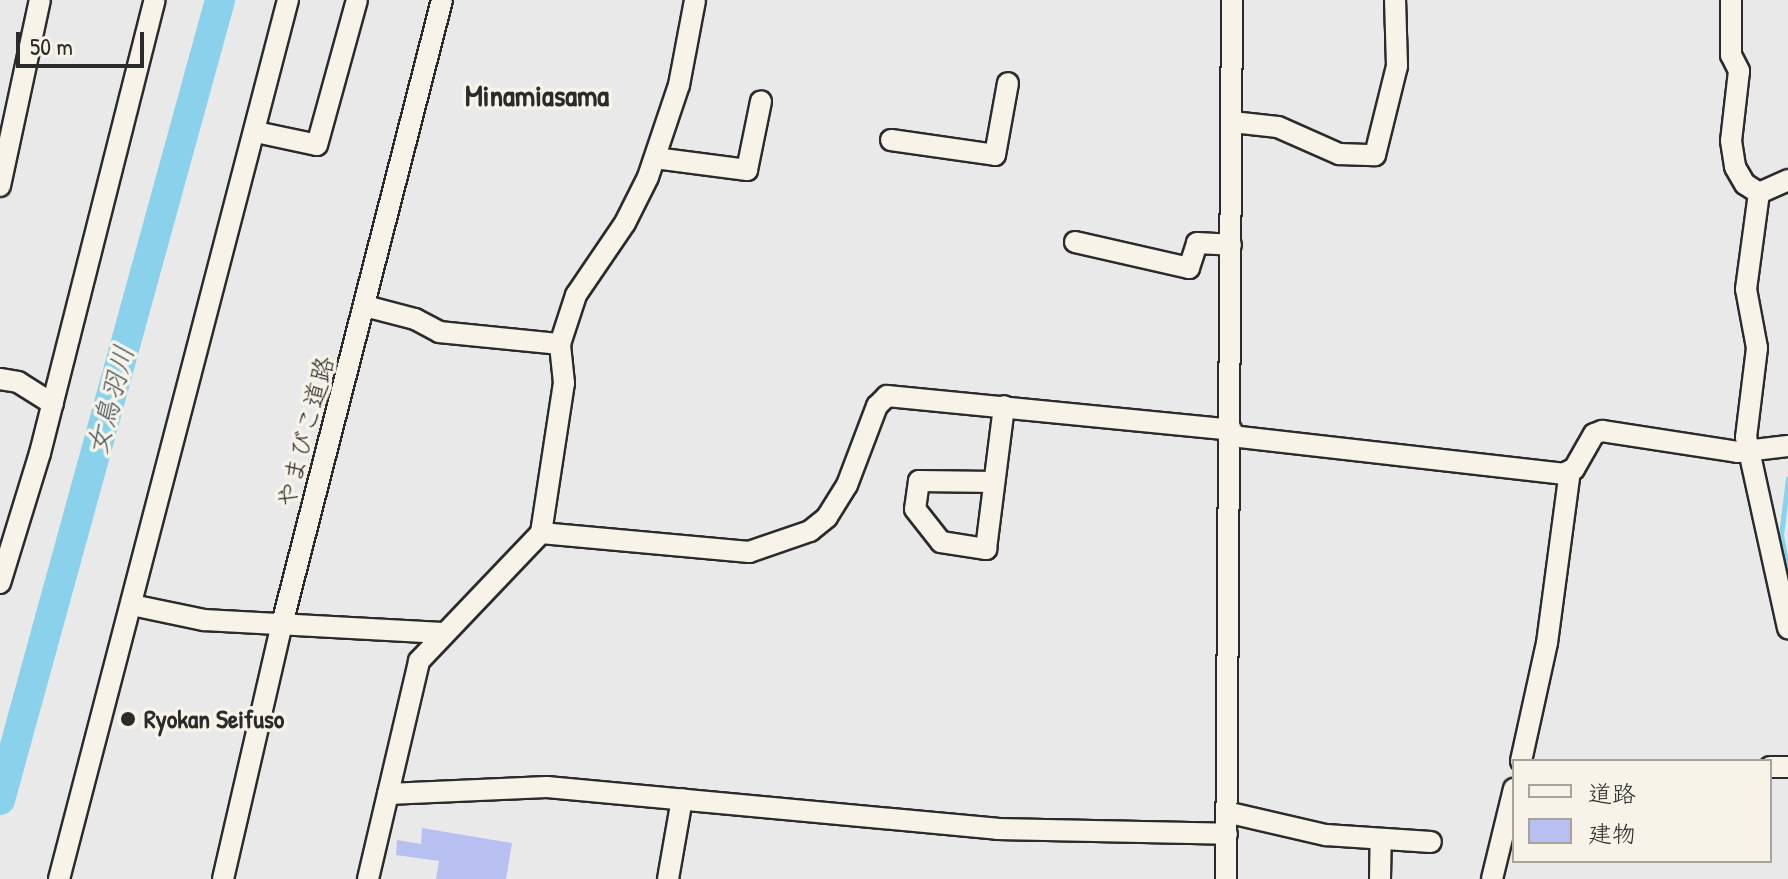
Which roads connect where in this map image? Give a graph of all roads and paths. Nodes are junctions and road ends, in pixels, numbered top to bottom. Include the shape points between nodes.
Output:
1 (40, 0) edge
2 (155, 0) edge
3 (288, 0) edge
4 (357, 0) edge
5 (442, 0) edge
6 (695, 0) edge
7 (1232, 0) edge
8 (1395, 0) edge
9 (1731, 0) edge
10 (1008, 83) dead end
11 (761, 101) dead end
12 (1232, 122) junction
13 (256, 132) junction
14 (891, 140) dead end
15 (655, 158) junction
16 (1788, 180) edge
17 (0, 186) edge
18 (1759, 193) junction
19 (1075, 242) dead end
20 (1231, 245) junction
21 (365, 306) junction
22 (560, 344) junction
23 (0, 379) edge
24 (53, 404) junction
25 (1004, 406) junction
26 (1231, 433) junction
27 (1788, 446) edge
28 (1750, 451) junction
29 (1570, 471) junction
30 (994, 482) junction
31 (541, 533) junction
32 (0, 583) edge
33 (132, 605) junction
34 (282, 624) junction
35 (1788, 628) edge
36 (443, 633) junction
37 (1521, 759) edge
38 (388, 794) junction
39 (1512, 797) edge
40 (682, 799) junction
41 (1226, 812) junction
42 (1227, 834) junction
43 (1381, 840) junction
44 (1431, 842) dead end
45 (59, 879) edge
46 (223, 879) edge
47 (368, 879) edge
48 (668, 879) edge
49 (1226, 879) edge
50 (1380, 879) edge
51 (1492, 879) edge

1 - 17 street
2 - 24 street
3 - 13 street
4 - 13 street via 317,145
5 - 21 street, やまびこ道路
6 - 15 street via 679,85
7 - 12 street
8 - 12 street via 1397,66 1375,155 1339,154 1278,127
9 - 18 street via 1731,55 1739,71 1731,141 1735,167 1745,184
10 - 14 street via 995,155
11 - 15 street via 747,170
12 - 20 street
13 - 33 street
15 - 22 street via 625,223 576,295
16 - 18 street
18 - 28 street via 1746,289 1757,348 1746,437
19 - 20 street via 1189,268 1197,243
20 - 26 street
21 - 22 street via 415,319 439,332
21 - 34 street, やまびこ道路
22 - 31 street via 564,383
23 - 24 street via 18,382
24 - 32 street
25 - 26 street
25 - 30 street
25 - 31 street via 887,396 877,406 847,485 827,517 810,531 749,552
26 - 29 street
26 - 41 street
27 - 28 street
28 - 29 street via 1602,431 1594,434
28 - 35 street
29 - 37 street via 1547,643
30 - 30 street via 986,549 941,542 915,509 919,481
31 - 36 street
33 - 34 street via 204,620
33 - 45 street
34 - 36 street
34 - 46 street, やまびこ道路
36 - 38 street via 419,661
38 - 40 street via 547,787
38 - 47 street
39 - 51 street
40 - 42 street via 997,829
40 - 48 street
41 - 42 street
41 - 43 street via 1326,835
42 - 49 street
43 - 44 street
43 - 50 street

